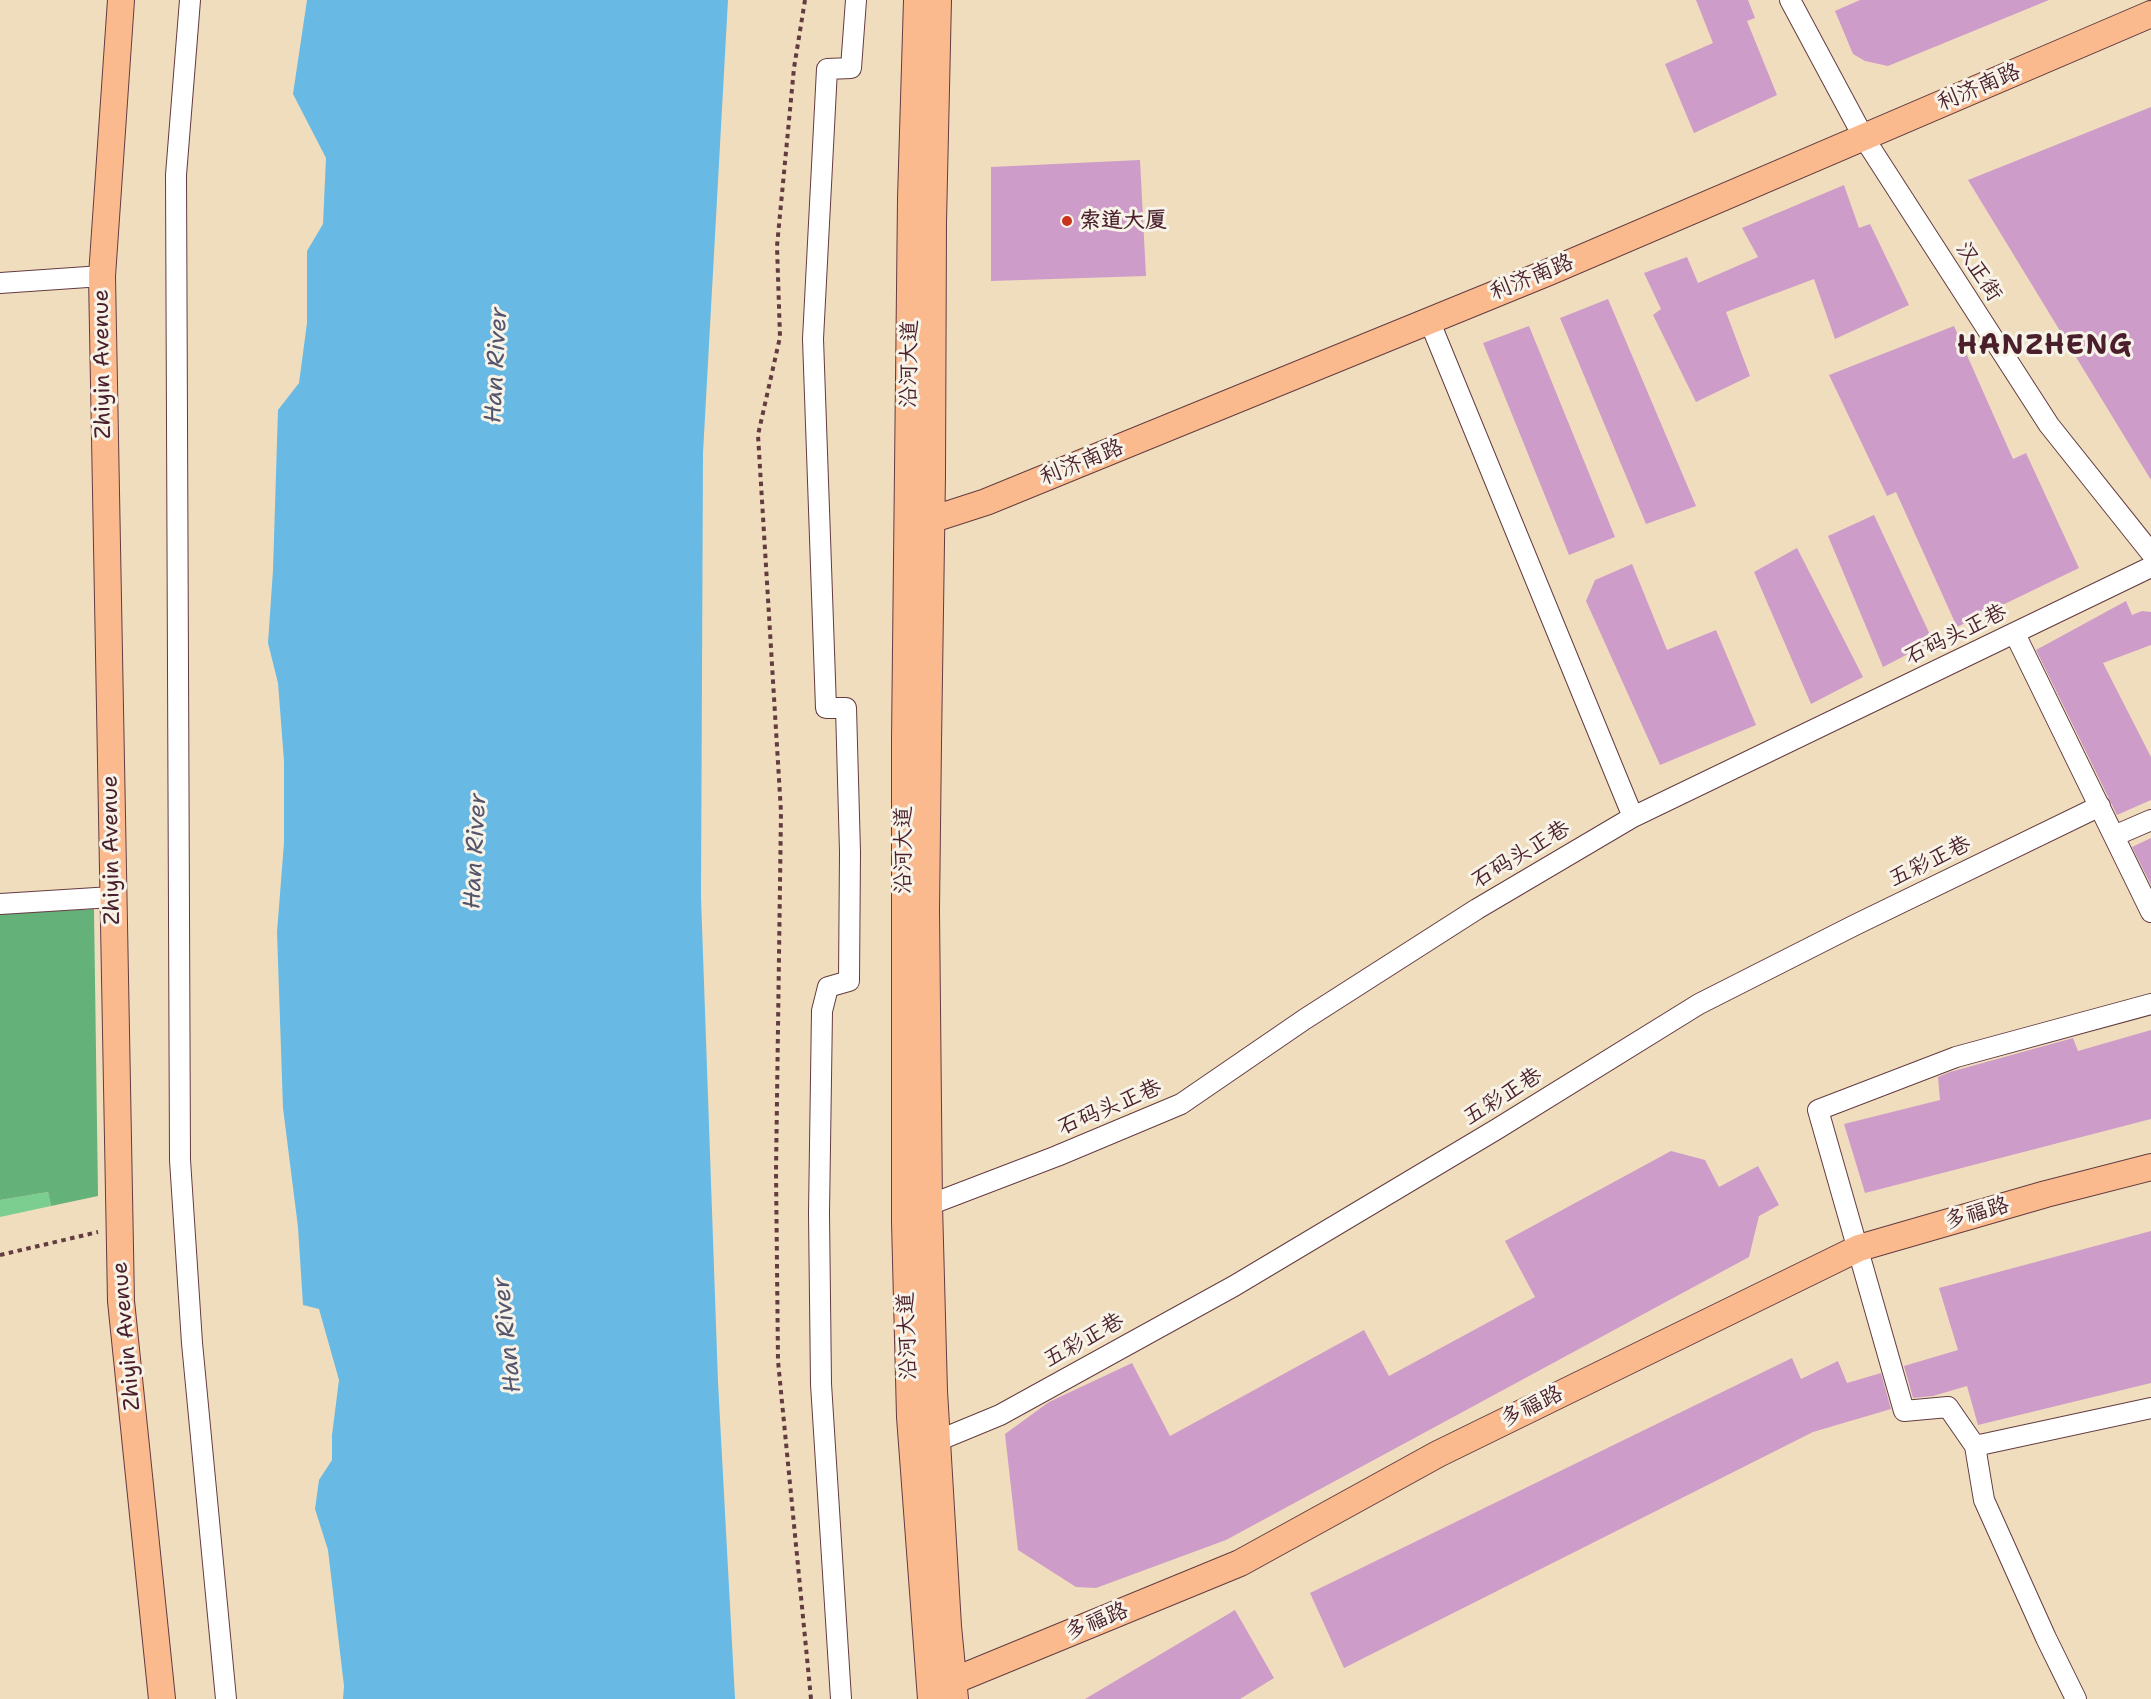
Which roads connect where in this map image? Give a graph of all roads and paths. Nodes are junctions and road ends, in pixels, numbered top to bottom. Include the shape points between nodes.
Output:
1 (121, 0) edge
2 (190, 0) edge
3 (805, 0) edge
4 (856, 0) edge
5 (917, 0) edge
6 (938, 0) edge
7 (1790, 0) edge
8 (2151, 14) edge
9 (1864, 138) junction
10 (102, 276) junction
11 (0, 283) edge
12 (1429, 320) junction
13 (919, 524) junction
14 (2151, 553) edge
15 (2151, 567) edge
16 (2015, 634) junction
17 (2100, 806) junction
18 (1633, 817) junction
19 (2151, 820) edge
20 (2114, 836) junction
21 (112, 897) junction
22 (0, 904) edge
23 (2151, 912) edge
24 (2151, 1004) edge
25 (2151, 1167) edge
26 (929, 1205) junction
27 (119, 1227) junction
28 (1858, 1248) junction
29 (0, 1255) edge
30 (2151, 1408) edge
31 (937, 1441) junction
32 (1975, 1446) junction
33 (943, 1693) edge
34 (162, 1699) edge
35 (226, 1699) edge
36 (811, 1699) edge
37 (841, 1699) edge
38 (2076, 1699) edge

1 - 10 main road, Zhiyin Avenue
2 - 35 street via 176,175 180,1160 192,1343
3 - 36 path via 794,68 777,246 780,337 758,435 781,812 776,1171 778,1361
4 - 37 street via 851,68 827,69 813,339 826,708 846,708 850,852 849,981 828,987 822,1011 819,1213 821,1384
5 - 13 main road, 沿河大道 via 911,199
6 - 13 main road, 沿河大道 via 933,222
7 - 9 street, 汉正街
8 - 9 main road, 利济南路
9 - 12 main road, 利济南路
9 - 14 street, 汉正街 via 2049,425
10 - 11 street
10 - 21 main road, Zhiyin Avenue
12 - 13 main road, 利济南路 via 986,502
12 - 18 street
13 - 26 main road, 沿河大道
13 - 33 main road, 沿河大道 via 904,952 905,1244 910,1417
15 - 16 street, 石码头正巷
16 - 17 street
16 - 18 street, 石码头正巷
17 - 20 street
17 - 31 street, 五彩正巷 via 1699,1004 1234,1286 1000,1415
18 - 26 street, 石码头正巷 via 1468,915 1181,1104
19 - 20 street
20 - 23 street
21 - 22 street
21 - 27 main road, Zhiyin Avenue
24 - 28 street via 1956,1058 1818,1110
25 - 28 main road, 多福路
26 - 31 main road, 沿河大道
27 - 29 path
27 - 34 main road, Zhiyin Avenue via 121,1301
28 - 32 street via 1904,1412 1948,1407
28 - 33 main road, 多福路 via 1438,1454 1240,1563
30 - 32 street
31 - 33 main road, 沿河大道 via 948,1626
32 - 38 street via 1984,1500

